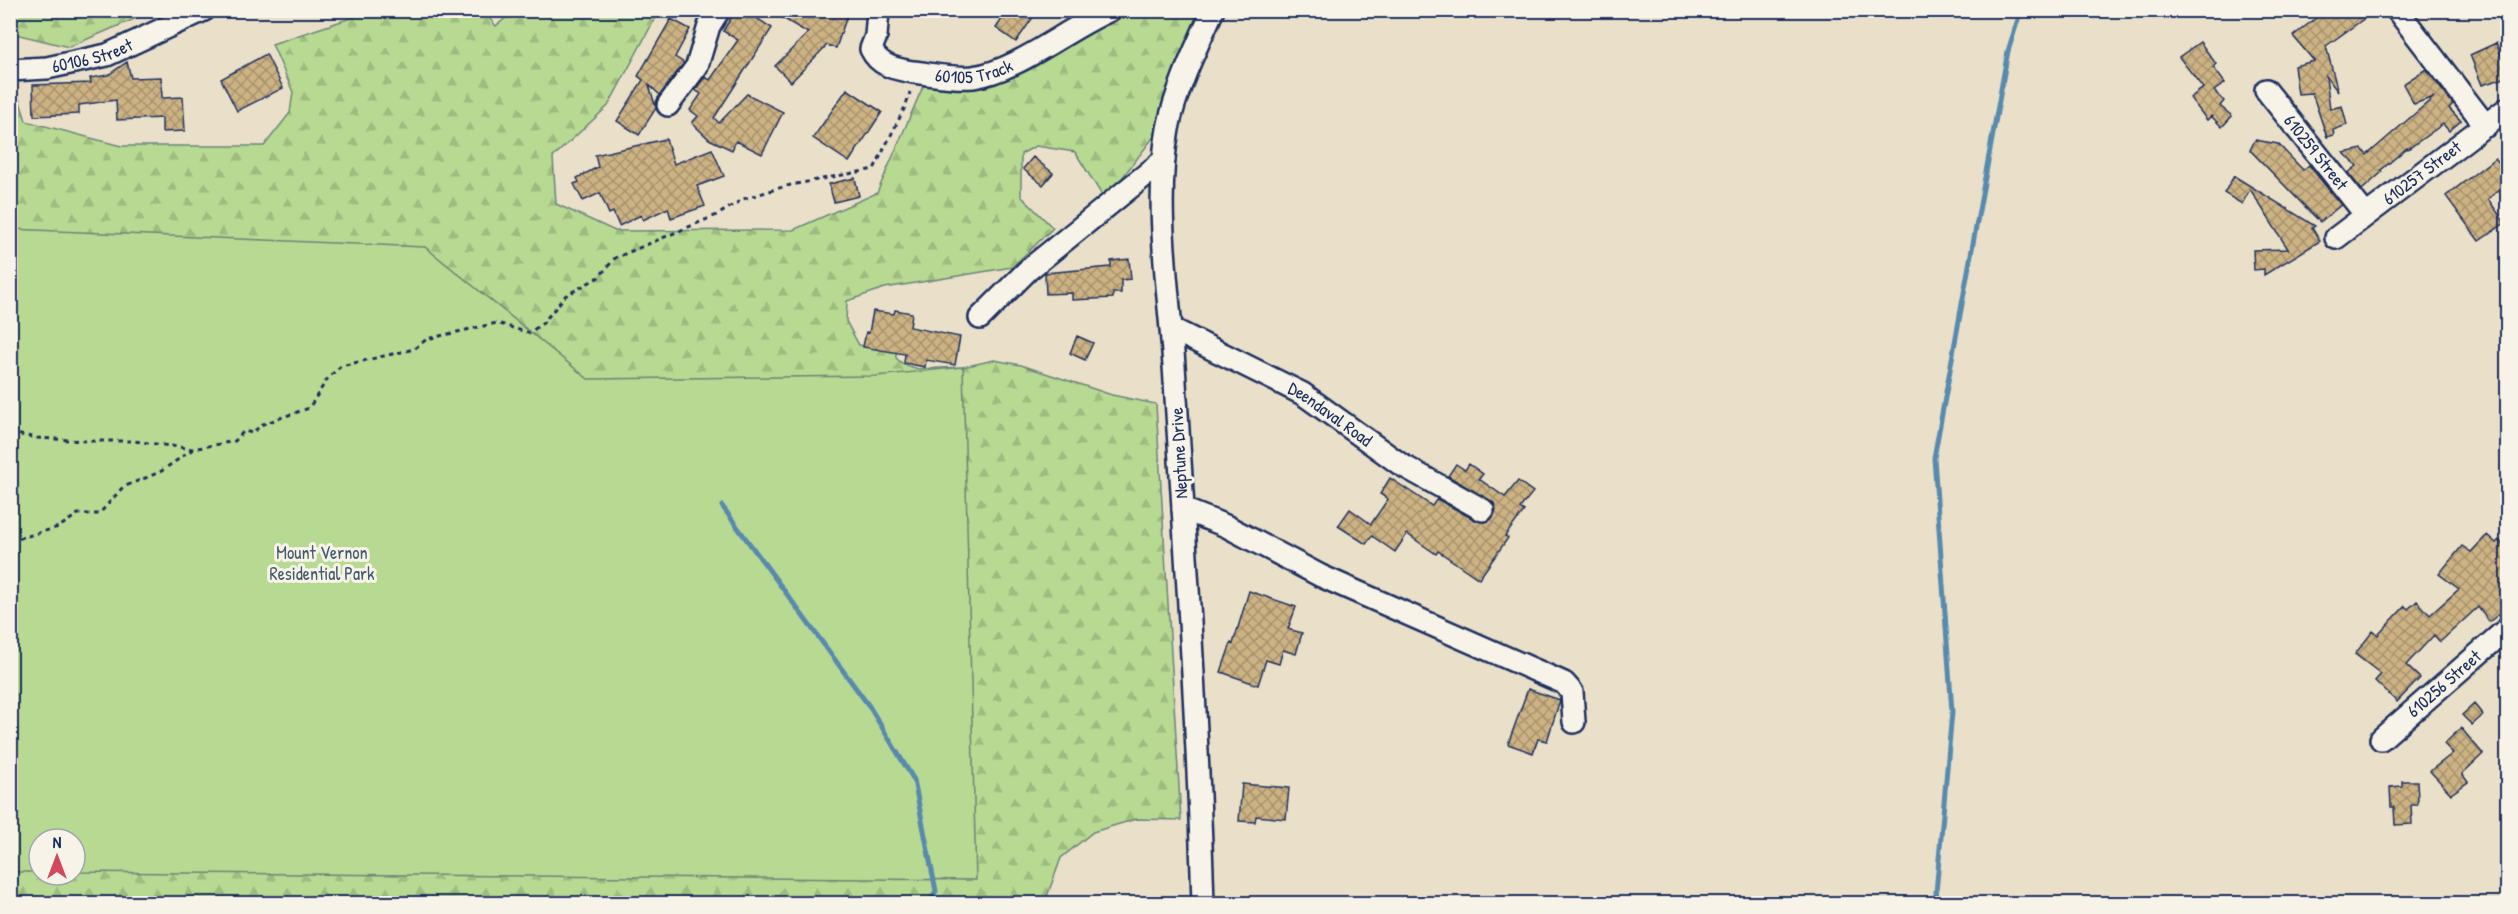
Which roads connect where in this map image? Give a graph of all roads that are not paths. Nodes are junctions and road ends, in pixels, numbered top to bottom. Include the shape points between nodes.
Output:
1 (204, 10) edge
2 (718, 10) edge
3 (878, 10) edge
4 (1110, 10) edge
5 (1213, 10) edge
6 (2397, 10) edge
7 (10, 70) edge
8 (2266, 90) dead end
9 (668, 105) dead end
10 (2508, 108) edge
11 (2486, 126) junction
12 (1164, 160) junction
13 (2365, 214) junction
14 (2336, 238) dead end
15 (980, 318) dead end
16 (1172, 329) junction
17 (1183, 509) junction
18 (1483, 510) dead end
19 (2508, 628) edge
20 (1574, 722) dead end
21 (2381, 739) dead end
22 (1203, 903) edge

1 - 7 street, 60106 Street via 107,55 47,68
2 - 9 street via 697,66
3 - 4 street, 60105 Track via 871,49 875,58 891,67 916,72 972,77 1013,64
5 - 12 street, Neptune Drive via 1168,127
6 - 11 street
8 - 13 street, 610259 Street
10 - 11 street, 610257 Street
11 - 13 street, 610257 Street
12 - 15 street via 1028,270
12 - 16 street, Neptune Drive via 1161,202
13 - 14 street, 610257 Street
16 - 17 street, Neptune Drive
16 - 18 street, Deendaval Road via 1304,394 1400,464
17 - 20 street via 1226,526 1322,576 1564,683 1572,692
17 - 22 street, Neptune Drive
19 - 21 street, 610256 Street

